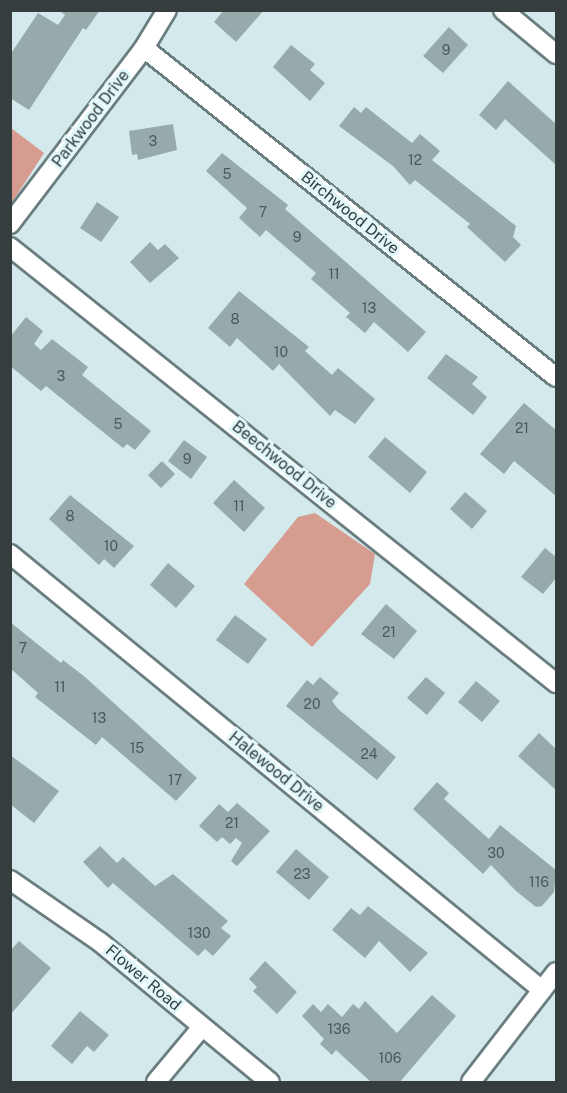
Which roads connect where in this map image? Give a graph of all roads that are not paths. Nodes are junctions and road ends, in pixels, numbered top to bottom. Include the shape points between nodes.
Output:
1 (167, 10) edge
2 (502, 10) edge
3 (144, 48) junction
4 (556, 54) edge
5 (10, 224) edge
6 (10, 247) edge
7 (556, 377) edge
8 (10, 554) edge
9 (556, 683) edge
10 (10, 880) edge
11 (556, 972) edge
12 (542, 990) junction
13 (202, 1027) junction
14 (156, 1083) edge
15 (270, 1083) edge
16 (471, 1083) edge

1 - 3 street, Parkwood Drive
2 - 4 street
3 - 5 street, Parkwood Drive
3 - 7 street, Birchwood Drive
6 - 9 street, Beechwood Drive
8 - 12 street, Halewood Drive
10 - 13 street, Flower Road via 100,942
11 - 12 street
12 - 16 street
13 - 14 street
13 - 15 street, Flower Road

